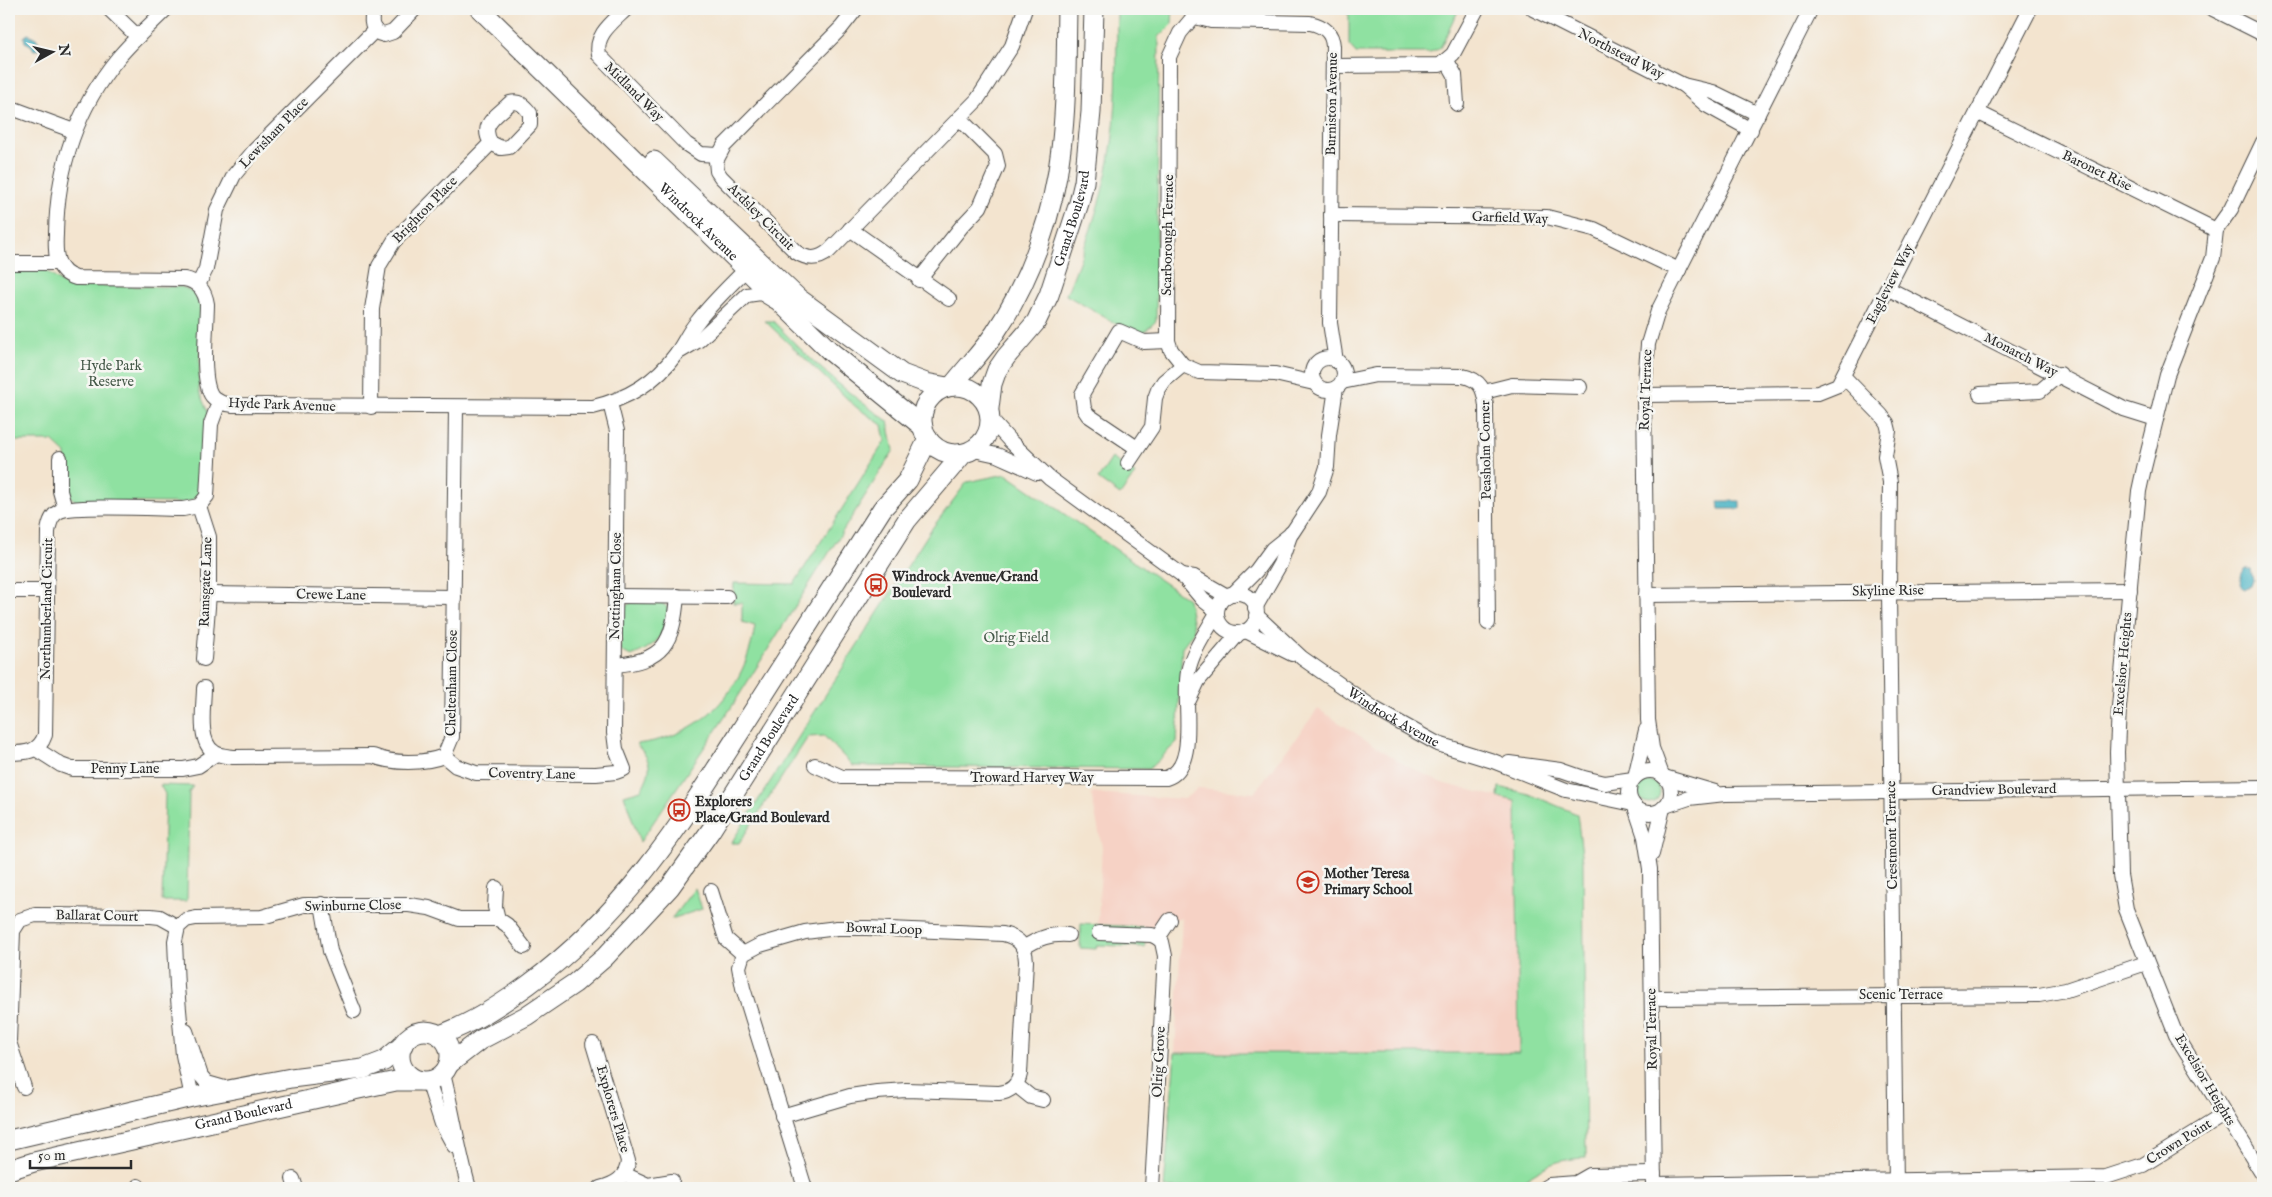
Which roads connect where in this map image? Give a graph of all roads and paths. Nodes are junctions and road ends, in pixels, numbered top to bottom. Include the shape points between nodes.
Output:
1 (109, 9) edge
2 (166, 9) edge
3 (375, 9) edge
4 (415, 9) edge
5 (480, 9) edge
6 (496, 9) edge
7 (626, 9) edge
8 (856, 9) edge
9 (1025, 9) edge
10 (1067, 9) edge
11 (1094, 9) edge
12 (1477, 9) edge
13 (1533, 9) edge
14 (1811, 9) edge
15 (2030, 9) edge
16 (2213, 9) edge
17 (1192, 12) edge
18 (375, 30) junction
19 (2263, 34) edge
20 (138, 37) junction
21 (1446, 61) junction
22 (1333, 66) junction
23 (1683, 85) junction
24 (1457, 104) dead end
25 (9, 107) edge
26 (1977, 112) junction
27 (1758, 114) junction
28 (959, 118) junction
29 (1751, 130) junction
30 (74, 131) junction
31 (2263, 142) edge
32 (491, 143) dead end
33 (718, 155) junction
34 (1331, 215) junction
35 (850, 229) junction
36 (2216, 230) junction
37 (9, 263) edge
38 (58, 263) junction
39 (751, 264) junction
40 (1679, 270) junction
41 (919, 280) junction
42 (198, 285) junction
43 (1887, 288) junction
44 (949, 299) dead end
45 (787, 309) junction
46 (1330, 323) junction
47 (1168, 341) junction
48 (677, 354) junction
49 (1317, 363) junction
50 (1339, 363) junction
51 (1183, 365) junction
52 (1275, 374) junction
53 (2060, 374) junction
54 (1376, 375) junction
55 (1844, 377) junction
56 (949, 386) junction
57 (1329, 386) junction
58 (1580, 386) dead end
59 (1484, 392) junction
60 (1980, 394) dead end
61 (1644, 396) junction
62 (219, 402) junction
63 (610, 403) junction
64 (371, 407) junction
65 (456, 408) junction
66 (990, 414) junction
67 (2156, 419) junction
68 (925, 433) junction
69 (1137, 448) junction
70 (968, 452) junction
71 (60, 458) dead end
72 (1128, 463) dead end
73 (1049, 478) junction
74 (199, 506) junction
75 (65, 509) junction
76 (1292, 533) junction
77 (1182, 574) junction
78 (2130, 590) junction
79 (9, 591) edge
80 (47, 591) junction
81 (1889, 591) junction
82 (209, 594) junction
83 (1230, 595) junction
84 (1646, 595) junction
85 (615, 596) junction
86 (677, 596) junction
87 (454, 597) junction
88 (727, 597) dead end
89 (1256, 611) junction
90 (1217, 612) junction
91 (1488, 623) dead end
92 (1242, 632) junction
93 (1302, 658) junction
94 (204, 660) dead end
95 (615, 665) junction
96 (204, 688) dead end
97 (1189, 700) junction
98 (1648, 720) junction
99 (36, 749) junction
100 (9, 753) edge
101 (216, 754) junction
102 (444, 756) junction
103 (1493, 761) junction
104 (815, 765) dead end
105 (624, 769) joint
106 (1663, 776) junction
107 (1634, 778) junction
108 (2263, 787) edge
109 (2117, 789) junction
110 (1892, 792) junction
111 (1725, 794) junction
112 (1634, 806) junction
113 (1664, 807) junction
114 (1650, 869) junction
115 (496, 888) dead end
116 (710, 891) dead end
117 (322, 904) junction
118 (498, 918) junction
119 (1170, 920) dead end
120 (12, 923) edge
121 (178, 927) junction
122 (1100, 933) dead end
123 (1068, 935) dead end
124 (1158, 938) junction
125 (524, 947) dead end
126 (1023, 948) junction
127 (744, 954) junction
128 (2146, 963) junction
129 (1894, 995) junction
130 (1652, 998) junction
131 (354, 1012) dead end
132 (180, 1016) junction
133 (440, 1035) junction
134 (593, 1044) dead end
135 (403, 1045) junction
136 (436, 1075) junction
137 (1016, 1085) junction
138 (24, 1087) dead end
139 (230, 1090) junction
140 (192, 1097) junction
141 (1043, 1100) dead end
142 (2224, 1114) junction
143 (782, 1116) junction
144 (220, 1120) junction
145 (9, 1140) edge
146 (9, 1170) edge
147 (624, 1174) junction
148 (2263, 1175) edge
149 (672, 1181) dead end
150 (1654, 1182) edge
151 (1896, 1185) edge
152 (1580, 1186) edge
153 (469, 1188) edge
154 (600, 1188) edge
155 (805, 1188) edge
156 (1152, 1188) edge
157 (1544, 1188) edge

1 - 20 street
2 - 20 street
3 - 18 street via 371,19
4 - 18 street via 389,34
5 - 39 street, Windrock Avenue
6 - 39 street, Windrock Avenue
7 - 33 street, Midland Way via 602,34 599,55 686,144 701,154
8 - 33 street
9 - 28 street, Ardsley Circuit via 1002,64 986,89
10 - 56 street, Grand Boulevard via 1061,151 1046,221 1008,311 994,334
11 - 66 street, Grand Boulevard via 1091,112 1079,203 1049,295 1036,322 997,370 992,384
12 - 21 street
13 - 23 street, Northstead Way
14 - 27 street, Royal Terrace
15 - 26 street, Eagleview Way
16 - 19 street
17 - 22 street, Burniston Avenue via 1211,21 1318,24 1331,36
17 - 47 street, Scarborough Terrace via 1169,57
18 - 42 street, Lewisham Place via 234,175 217,210 206,269
20 - 30 street via 98,84
21 - 22 street via 1432,66
21 - 24 street via 1455,75
22 - 34 street, Burniston Avenue
23 - 27 street, Northstead Way via 1712,92
23 - 29 street, Northstead Way via 1706,106
25 - 30 street
26 - 36 street, Baronet Rise
26 - 43 street, Eagleview Way
27 - 29 street, Royal Terrace
28 - 35 street, Ardsley Circuit
28 - 41 street via 995,154 998,166 980,207
29 - 40 street, Royal Terrace
30 - 38 street via 58,195
31 - 36 street via 2231,210
32 - 64 street, Brighton Place via 394,241 379,266 372,309
33 - 35 street, Ardsley Circuit via 716,166 721,177 801,255 814,259 824,255
34 - 40 street, Garfield Way via 1547,217 1594,229
34 - 46 street, Burniston Avenue
35 - 41 street
36 - 67 street, Excelsior Heights via 2213,258 2167,375
37 - 38 street
38 - 42 street via 66,274 76,278 184,279
39 - 45 street, Windrock Avenue
39 - 48 street, Hyde Park Avenue via 698,320
39 - 56 street, Windrock Avenue via 902,374 926,383
40 - 61 street, Royal Terrace via 1652,327
41 - 44 street
42 - 62 street, Hyde Park Avenue via 207,304 207,385
43 - 53 street, Monarch Way
43 - 55 street, Eagleview Way
45 - 48 street, Hyde Park Avenue via 761,294 747,295 700,340
45 - 68 street, Windrock Avenue
46 - 49 street, Burniston Avenue
46 - 50 street, Burniston Avenue
47 - 51 street
47 - 69 street via 1144,342 1119,331 1082,394 1088,415
48 - 63 street, Hyde Park Avenue via 644,386
49 - 50 street via 1326,358
49 - 52 street
49 - 57 street via 1312,375
50 - 54 street, Peasholm Corner
50 - 57 street via 1344,374
51 - 52 street via 1199,372
51 - 69 street via 1164,380 1158,390 1152,427
52 - 57 street
53 - 60 street via 2040,391
53 - 67 street, Monarch Way via 2124,409
54 - 57 street, Peasholm Corner
54 - 59 street, Peasholm Corner via 1463,376 1477,381
55 - 61 street, Eagleview Way via 1833,389 1818,393
55 - 81 street, Crestmont Terrace via 1881,415 1889,431 1885,456 1890,482
56 - 66 street via 974,390 983,398
56 - 68 street via 930,398 922,417
57 - 76 street via 1329,435 1324,479 1313,503
58 - 59 street via 1512,386
59 - 91 street, Peasholm Corner
61 - 84 street, Royal Terrace
62 - 64 street, Hyde Park Avenue via 233,405
62 - 74 street via 211,424 207,496
63 - 65 street, Hyde Park Avenue via 582,409
63 - 85 street, Nottingham Close via 617,431
64 - 65 street, Hyde Park Avenue
65 - 87 street, Cheltenham Close
66 - 70 street via 986,437
66 - 73 street via 1008,440
67 - 78 street, Excelsior Heights via 2140,491
68 - 70 street via 934,447 943,452
68 - 133 street, Grand Boulevard via 908,480 882,509 705,788 641,877 582,941 548,970 484,1016
69 - 72 street
70 - 73 street via 997,455
70 - 136 street, Grand Boulevard via 908,520 711,830 670,887 605,957 575,983 526,1016 480,1040
71 - 75 street via 60,491
73 - 77 street
74 - 75 street via 183,510
74 - 82 street, Ramsgate Lane via 209,537
75 - 80 street, Northumberland Circuit via 53,516 49,523
76 - 83 street
76 - 89 street
77 - 83 street
77 - 90 street
78 - 81 street, Skyline Rise
78 - 109 street, Excelsior Heights via 2117,725
79 - 80 street
80 - 99 street, Northumberland Circuit via 45,735
81 - 84 street, Skyline Rise
81 - 110 street, Crestmont Terrace
82 - 87 street, Crewe Lane
82 - 94 street, Ramsgate Lane
83 - 89 street via 1249,598
83 - 90 street via 1219,605
84 - 98 street, Royal Terrace
85 - 86 street
85 - 95 street, Nottingham Close
86 - 88 street
86 - 95 street via 673,627 659,652 636,663
87 - 102 street, Cheltenham Close via 452,736
89 - 92 street via 1251,627
89 - 93 street, Windrock Avenue
90 - 92 street via 1221,626 1226,630
90 - 97 street, Troward Harvey Way via 1190,662
92 - 93 street, Windrock Avenue
92 - 97 street, Troward Harvey Way via 1198,681
93 - 103 street, Windrock Avenue via 1410,730 1438,744
95 - 105 street, Nottingham Close via 614,733
96 - 101 street via 204,733 209,748
97 - 104 street, Troward Harvey Way via 1185,758 1174,776 1166,778 842,777
98 - 106 street, Royal Terrace via 1652,748
98 - 107 street, Royal Terrace
99 - 100 street
99 - 101 street, Penny Lane via 72,769 183,769 198,766
101 - 102 street, Cheltenham Close via 233,757 373,756 385,761 432,761
102 - 105 street, Coventry Lane via 456,766 476,773 596,774
103 - 107 street, Windrock Avenue via 1543,766 1605,783
103 - 112 street, Windrock Avenue via 1566,790
106 - 107 street via 1651,771
106 - 111 street, Grandview Boulevard
106 - 113 street via 1670,788
107 - 112 street via 1629,792
108 - 109 street, Grandview Boulevard
109 - 110 street, Grandview Boulevard
109 - 128 street, Excelsior Heights via 2121,891
110 - 111 street, Grandview Boulevard
110 - 129 street, Crestmont Terrace
111 - 113 street, Grandview Boulevard via 1689,798
112 - 113 street via 1652,812
112 - 114 street, Royal Terrace via 1646,837
113 - 114 street, Royal Terrace via 1654,839
114 - 130 street, Royal Terrace
115 - 118 street
116 - 127 street via 726,940
117 - 118 street, Swinburne Close via 409,905 429,908 459,919
117 - 121 street, Swinburne Close via 304,905 262,917 196,918 186,920
117 - 131 street via 330,951
118 - 125 street
119 - 124 street
120 - 121 street, Ballarat Court via 35,915 151,916
120 - 138 street, Ballarat Court via 9,1042
121 - 132 street via 175,961
122 - 124 street
123 - 126 street via 1051,934
124 - 156 street, Olrig Grove via 1165,956
126 - 127 street, Bowral Loop via 1015,937 1003,934 837,928 804,932 760,945
126 - 137 street via 1026,961 1020,1074
127 - 143 street via 740,960 740,976
128 - 129 street, Scenic Terrace via 2054,993
128 - 142 street, Excelsior Heights via 2176,1035
129 - 130 street, Scenic Terrace
129 - 151 street, Crestmont Terrace
130 - 150 street, Royal Terrace
132 - 139 street via 201,1076 207,1083
132 - 140 street via 183,1055
133 - 135 street via 419,1031
133 - 136 street via 450,1048
134 - 147 street, Explorers Place via 626,1151 627,1169
135 - 136 street via 401,1060 408,1074
135 - 139 street, Grand Boulevard via 384,1061 363,1069
136 - 144 street, Grand Boulevard
136 - 153 street via 453,1112 458,1153
137 - 141 street via 1031,1097
137 - 143 street via 999,1093 906,1090 863,1093
139 - 140 street, Grand Boulevard
140 - 144 street
140 - 145 street, Grand Boulevard
142 - 148 street, Excelsior Heights
142 - 151 street, Crown Point via 2142,1166 2106,1177
143 - 155 street
144 - 146 street, Grand Boulevard
147 - 149 street via 648,1185
147 - 154 street via 618,1181
150 - 151 street, Crown Point
150 - 152 street, Crown Point via 1590,1175
152 - 157 street, Crown Point via 1550,1185

